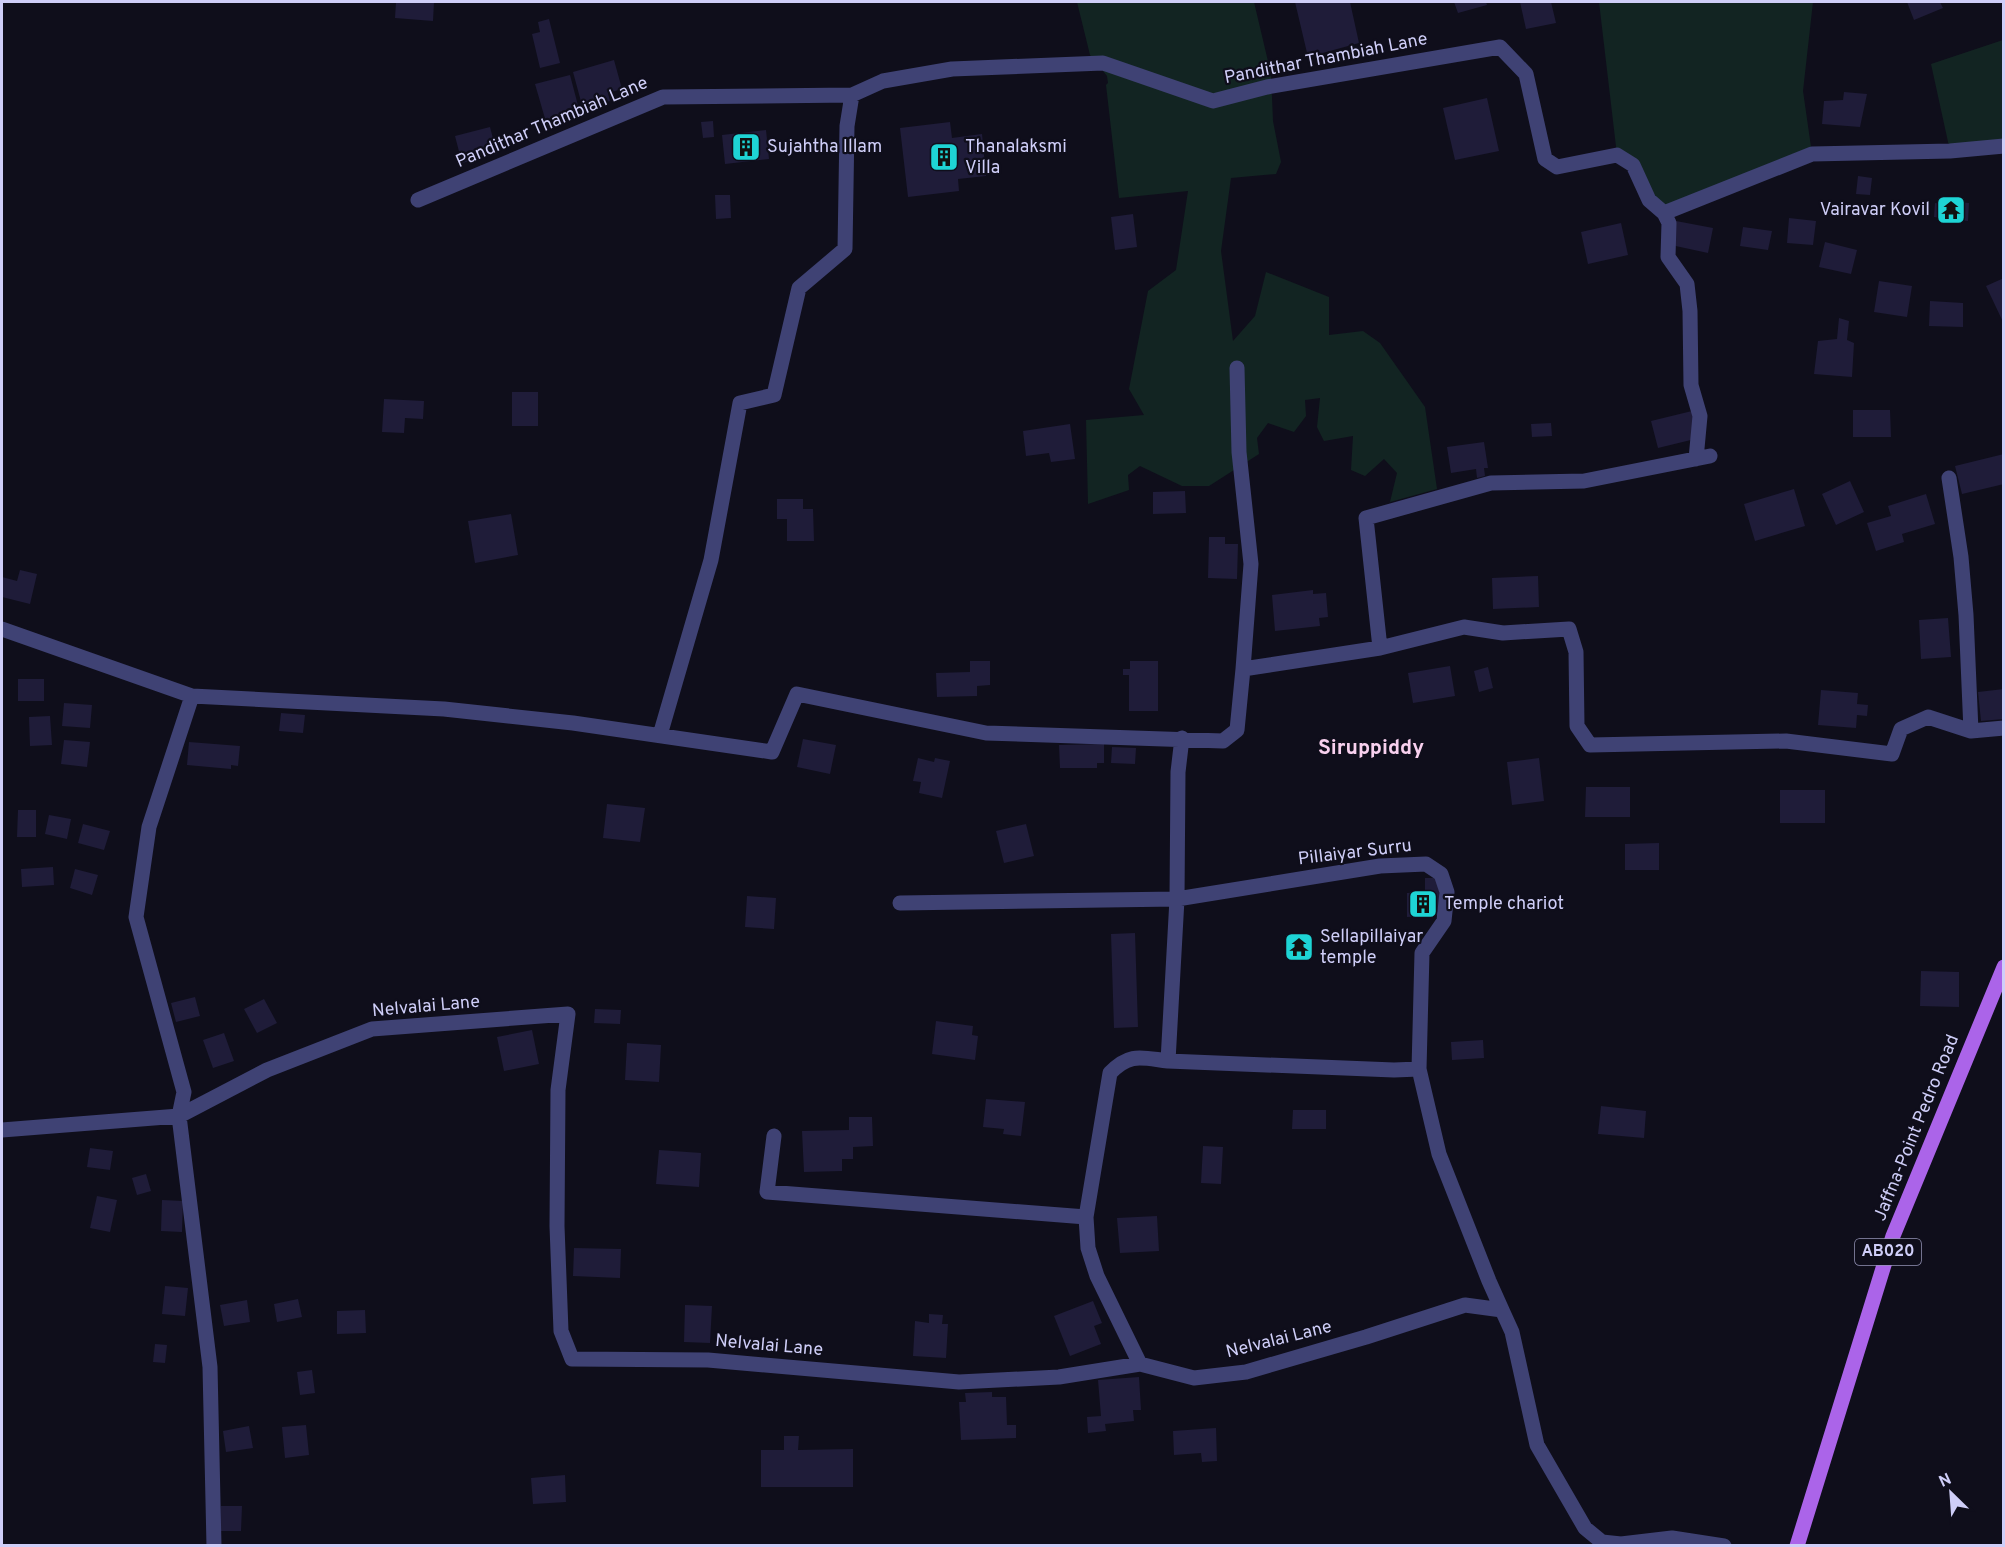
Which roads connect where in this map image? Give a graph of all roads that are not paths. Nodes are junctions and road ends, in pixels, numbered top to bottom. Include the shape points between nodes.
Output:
1 (852, 95) junction
2 (2004, 146) edge
3 (418, 200) dead end
4 (1664, 213) junction
5 (1237, 368) dead end
6 (1949, 478) dead end
7 (2, 629) edge
8 (1380, 648) junction
9 (1244, 669) junction
10 (192, 696) junction
11 (2004, 728) edge
12 (1971, 731) junction
13 (660, 735) junction
14 (1182, 738) junction
15 (1177, 899) junction
16 (900, 903) dead end
17 (2004, 967) edge
18 (1168, 1061) junction
19 (1419, 1069) junction
20 (179, 1116) junction
21 (2, 1130) edge
22 (774, 1136) dead end
23 (1086, 1217) junction
24 (1502, 1310) junction
25 (1140, 1364) junction
26 (213, 1545) edge
27 (1724, 1545) edge
28 (1797, 1545) edge

1 - 3 street, Pandithar Thambiah Lane via 663,97
1 - 4 street, Pandithar Thambiah Lane via 883,81 952,69 1103,63 1213,101 1267,87 1500,47 1526,75 1545,159 1557,167 1617,155 1633,165 1649,200
1 - 13 street via 847,126 845,249 799,288 774,395 740,403 711,560
2 - 4 street via 1812,154
4 - 8 street via 1669,223 1668,257 1687,284 1691,385 1700,416 1703,458 1584,481 1491,483 1366,519
5 - 9 street via 1239,452 1251,564
6 - 12 street via 1961,557
7 - 10 street
8 - 9 street
8 - 12 street via 1464,627 1503,633 1569,629 1576,652 1577,726 1590,745 1786,741 1892,754 1901,729 1928,717
9 - 14 street via 1237,730 1223,741
10 - 13 street via 444,709
10 - 20 street via 149,826 136,917 184,1092
11 - 12 street
13 - 14 street via 772,752 797,694 986,733
14 - 15 street
15 - 16 street, Pillaiyar Surru
15 - 18 street
15 - 19 street, Pillaiyar Surru via 1380,866 1426,864 1441,874 1447,891 1443,921 1422,953
17 - 28 main road, Jaffna-Point Pedro Road / AB020 via 1893,1236
18 - 19 street
18 - 23 street via 1136,1058 1121,1062 1110,1073
19 - 24 street, Pillaiyar Surru via 1439,1154
20 - 21 street, Nelvalai Lane
20 - 25 street, Nelvalai Lane via 267,1070 372,1029 568,1014 558,1090 557,1226 561,1330 572,1359 708,1360 959,1382 1059,1377
20 - 26 street via 210,1367
22 - 23 street via 766,1192
23 - 25 street via 1097,1276
24 - 25 street, Nelvalai Lane via 1465,1305 1246,1372 1194,1378
24 - 27 street via 1512,1332 1537,1445 1585,1528 1602,1542 1621,1544 1672,1538

